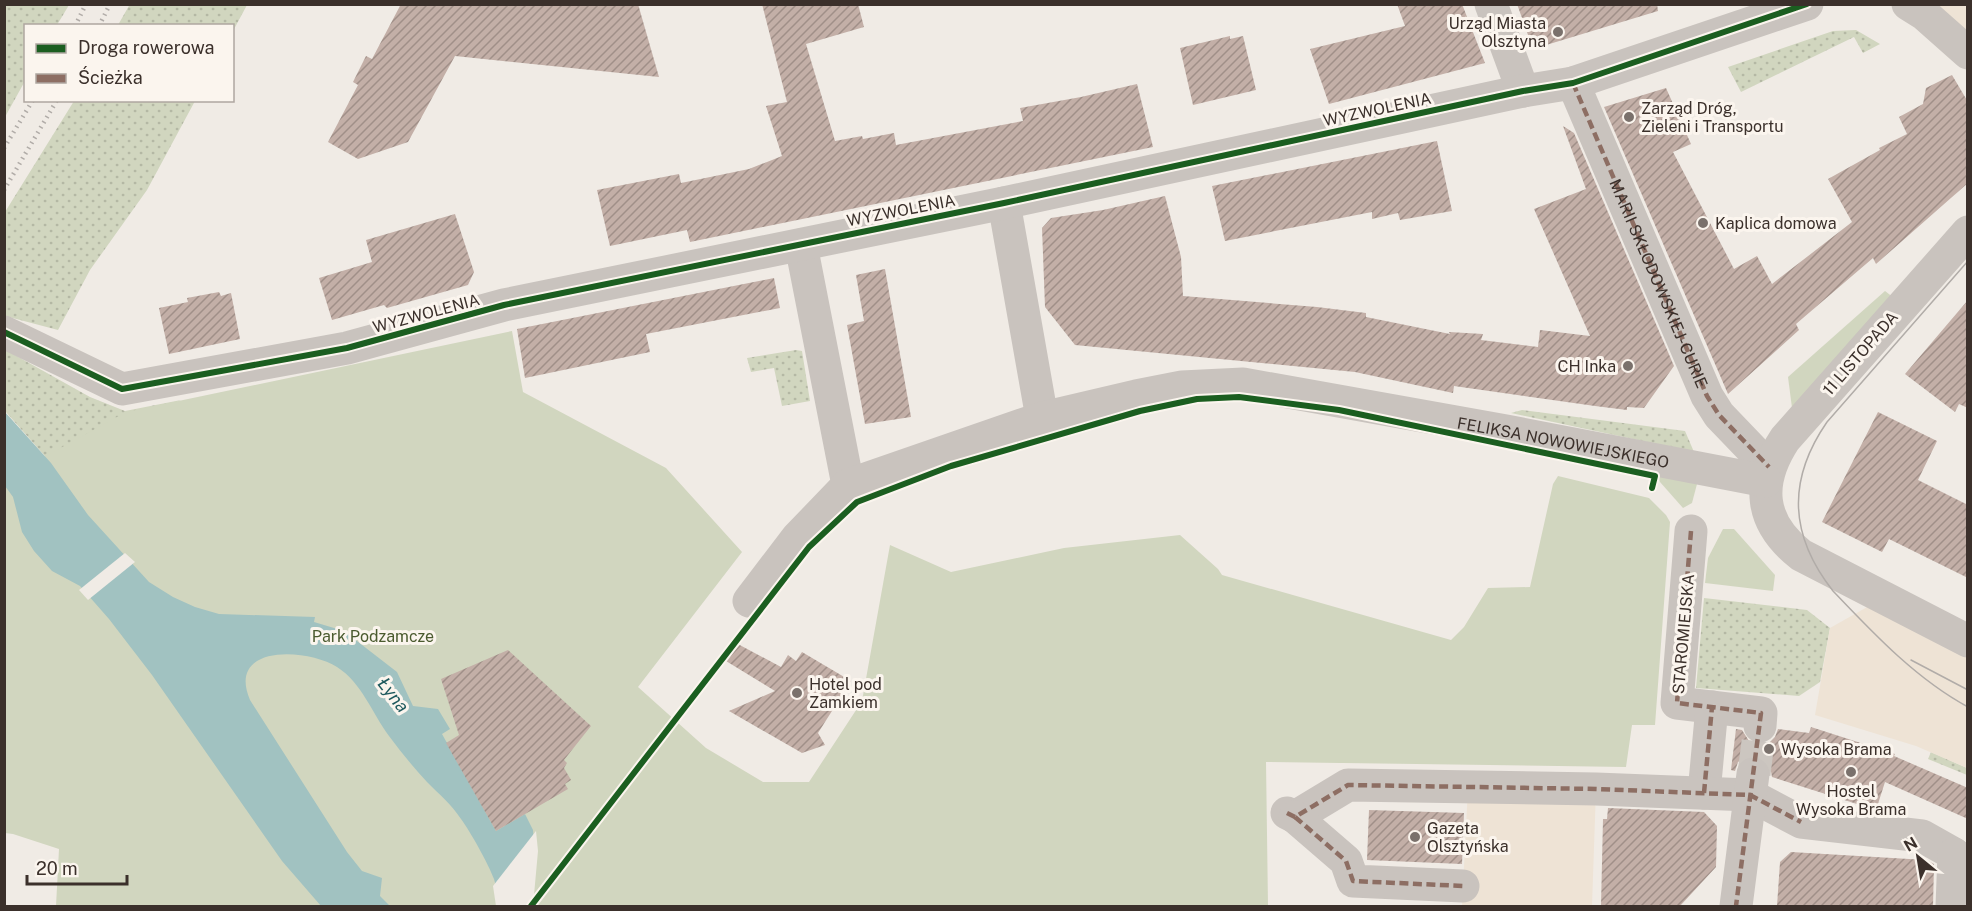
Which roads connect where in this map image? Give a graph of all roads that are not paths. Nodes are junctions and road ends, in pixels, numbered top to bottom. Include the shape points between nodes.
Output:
1 (1491, 4) edge
2 (1807, 4) edge
3 (1908, 4) edge
4 (1968, 53) edge
5 (1573, 83) junction
6 (1523, 92) junction
7 (1004, 203) junction
8 (1968, 232) edge
9 (801, 244) junction
10 (4, 333) edge
11 (1042, 418) junction
12 (1768, 474) junction
13 (848, 485) junction
14 (1691, 531) dead end
15 (749, 601) dead end
16 (1968, 641) edge
17 (1712, 707) junction
18 (1760, 726) dead end
19 (1752, 784) junction
20 (1704, 793) junction
21 (1961, 861) edge
22 (1463, 886) dead end
23 (1736, 906) edge
24 (1952, 906) edge

1 - 6 street
2 - 5 street, WYZWOLENIA
3 - 4 street
5 - 6 street, WYZWOLENIA
5 - 12 street, MARII SKŁODOWSKIEJ-CURIE via 1707,396
6 - 7 street, WYZWOLENIA
7 - 9 street, WYZWOLENIA
7 - 11 street
8 - 12 street, 11 LISTOPADA via 1796,425 1774,455
9 - 10 street, WYZWOLENIA via 504,305 347,348 122,389
9 - 13 street
11 - 12 street, FELIKSA NOWOWIEJSKIEGO via 1182,387 1243,384
11 - 13 street, FELIKSA NOWOWIEJSKIEGO
12 - 16 street via 1769,513 1788,545
13 - 15 street, FELIKSA NOWOWIEJSKIEGO via 797,538
14 - 17 street, STAROMIEJSKA via 1677,703
17 - 18 street, STAROMIEJSKA via 1761,713
17 - 20 street
19 - 20 street
19 - 21 street via 1801,822 1922,836
19 - 23 street
20 - 22 street via 1348,785 1291,815 1346,861 1353,881
21 - 24 street

